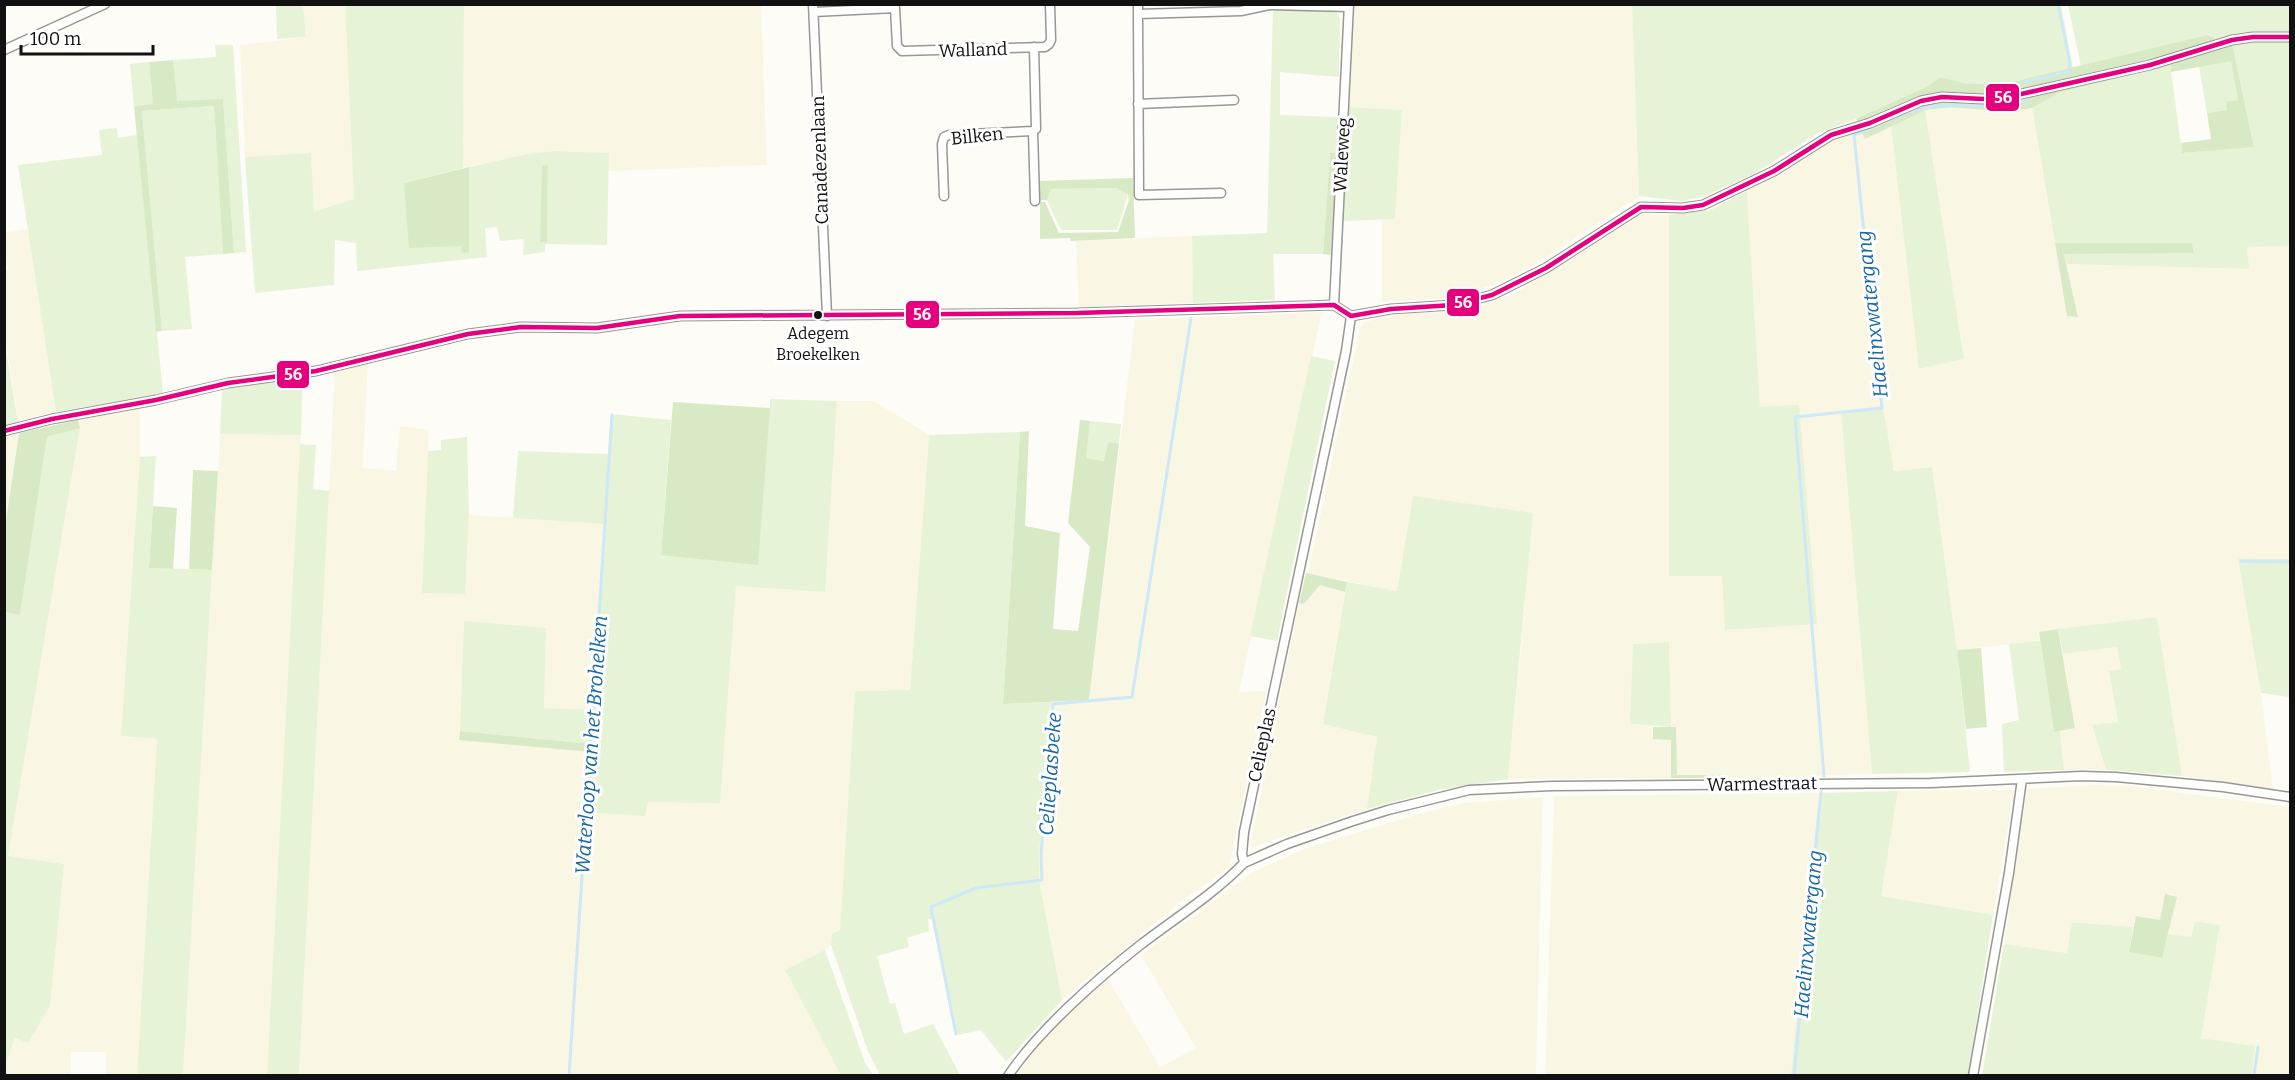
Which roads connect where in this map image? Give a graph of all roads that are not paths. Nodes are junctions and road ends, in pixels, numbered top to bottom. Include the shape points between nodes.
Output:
1 (105, 4) edge
2 (1050, 4) edge
3 (1138, 4) edge
4 (895, 6) edge
5 (1349, 6) edge
6 (813, 8) edge
7 (1138, 14) junction
8 (2290, 37) edge
9 (1034, 47) junction
10 (4, 50) edge
11 (1234, 100) dead end
12 (1138, 104) junction
13 (1033, 131) junction
14 (1221, 193) dead end
15 (944, 196) dead end
16 (1035, 201) dead end
17 (1334, 305) junction
18 (827, 316) junction
19 (1351, 316) junction
20 (4, 431) edge
21 (2022, 779) junction
22 (2290, 797) edge
23 (1244, 863) junction
24 (1008, 1076) edge
25 (1973, 1076) edge

1 - 10 street
2 - 9 street, Walland via 1052,40 1045,46
3 - 7 street
4 - 6 street, Walland
4 - 9 street, Walland via 897,46 902,51
5 - 7 street via 1269,5 1241,11
5 - 17 street, Waleweg
6 - 18 street, Canadezenlaan
7 - 12 street
8 - 19 street via 2232,40 2150,65 2008,97 1942,97 1922,101 1831,135 1774,171 1703,205 1648,206 1634,211 1546,268 1492,295 1454,305
9 - 13 street via 1037,125
11 - 12 street
12 - 14 street via 1139,195
13 - 15 street, Bilken via 944,137
13 - 16 street
17 - 18 street
17 - 19 street
18 - 20 street via 673,317 597,328 492,330 316,371 228,383
19 - 23 street, Celieplas via 1245,832
21 - 22 street, Warmestraat via 2116,777
21 - 23 street, Warmestraat via 1469,790 1353,821
21 - 25 street
23 - 24 street via 1137,947 1076,1002 1032,1045

